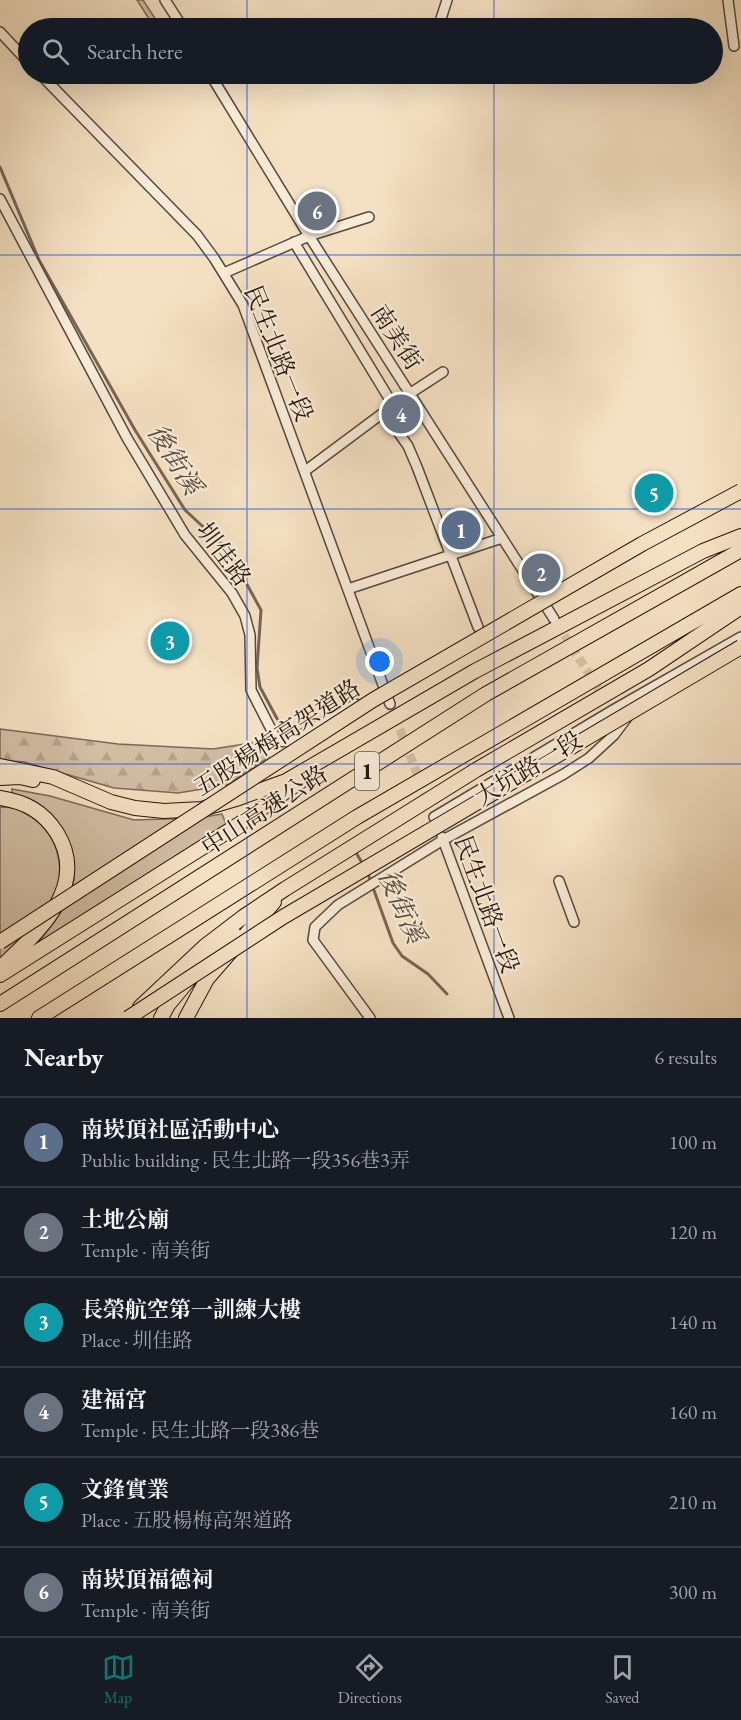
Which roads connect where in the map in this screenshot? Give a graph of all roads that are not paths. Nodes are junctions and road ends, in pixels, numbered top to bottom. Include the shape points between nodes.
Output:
1 (165, 0) edge
2 (447, 0) edge
3 (728, 0) edge
4 (177, 18) edge
5 (441, 18) edge
6 (0, 32) edge
7 (734, 46) dead end
8 (18, 51) edge
9 (50, 84) edge
10 (216, 84) edge
11 (0, 199) edge
12 (369, 217) dead end
13 (309, 236) junction
14 (294, 242) junction
15 (224, 273) junction
16 (443, 372) dead end
17 (410, 393) junction
18 (393, 405) junction
19 (384, 412) junction
20 (305, 471) junction
21 (741, 491) edge
22 (741, 536) edge
23 (502, 538) junction
24 (741, 550) edge
25 (451, 555) junction
26 (348, 589) junction
27 (741, 594) edge
28 (741, 607) edge
29 (554, 619) tunnel mouth
30 (478, 627) dead end
31 (741, 637) edge
32 (741, 647) edge
33 (384, 688) junction
34 (647, 691) junction
35 (390, 704) tunnel mouth
36 (610, 706) junction
37 (622, 725) junction
38 (330, 756) junction
39 (0, 765) edge
40 (0, 777) edge
41 (65, 783) junction
42 (0, 798) edge
43 (429, 804) tunnel mouth
44 (434, 817) junction
45 (443, 840) junction
46 (560, 881) dead end
47 (285, 889) junction
48 (574, 922) dead end
49 (0, 942) edge
50 (0, 968) edge
51 (0, 975) edge
52 (0, 1004) edge
53 (39, 1018) edge
54 (130, 1018) edge
55 (161, 1018) edge
56 (186, 1018) edge
57 (370, 1018) edge
58 (509, 1018) edge

1 - 4 street
2 - 5 street
3 - 7 street
6 - 8 street
9 - 15 street, 民生北路一段 via 197,235
10 - 13 street, 南美街
11 - 33 street, 圳佳路 via 95,380 184,535 245,616 250,635 251,690 278,741 289,741
12 - 13 street
13 - 14 street
13 - 17 street, 南美街
14 - 15 street
14 - 18 street
15 - 20 street, 民生北路一段 via 243,304
16 - 17 street
17 - 18 street
17 - 23 street, 南美街
18 - 19 street
19 - 20 street
19 - 25 street via 408,446
20 - 26 street, 民生北路一段
21 - 49 highway, 五股楊梅高架道路 / 1, bridge via 373,700
22 - 38 highway via 703,551 513,650
23 - 25 street
23 - 29 street, 南美街
24 - 52 highway, 中山高速公路 / 1 via 486,694
25 - 26 street
25 - 30 street
26 - 33 street, 民生北路一段
27 - 53 highway, 1 via 357,816
28 - 47 highway via 649,669 476,770
31 - 34 street, 大坑路一段
32 - 54 highway, bridge via 282,917
33 - 35 street, 民生北路一段
34 - 36 street, 大坑路一段
34 - 37 street, 大坑路一段
36 - 37 street
36 - 44 street, 大坑路一段
37 - 45 street, 大坑路一段 via 590,758
38 - 41 highway via 286,781 202,809 135,808
38 - 51 highway via 298,784 238,825
39 - 41 highway
40 - 41 highway
42 - 50 highway via 21,802 39,812 60,838 67,866 63,892 54,911
43 - 44 street, 民生北路一段
44 - 45 street, 民生北路一段
45 - 57 street, 大坑路一段 via 338,905 315,927 316,946
45 - 58 street, 民生北路一段
46 - 48 street
47 - 54 highway, bridge via 205,946
47 - 55 highway via 228,938
47 - 56 highway via 207,979

